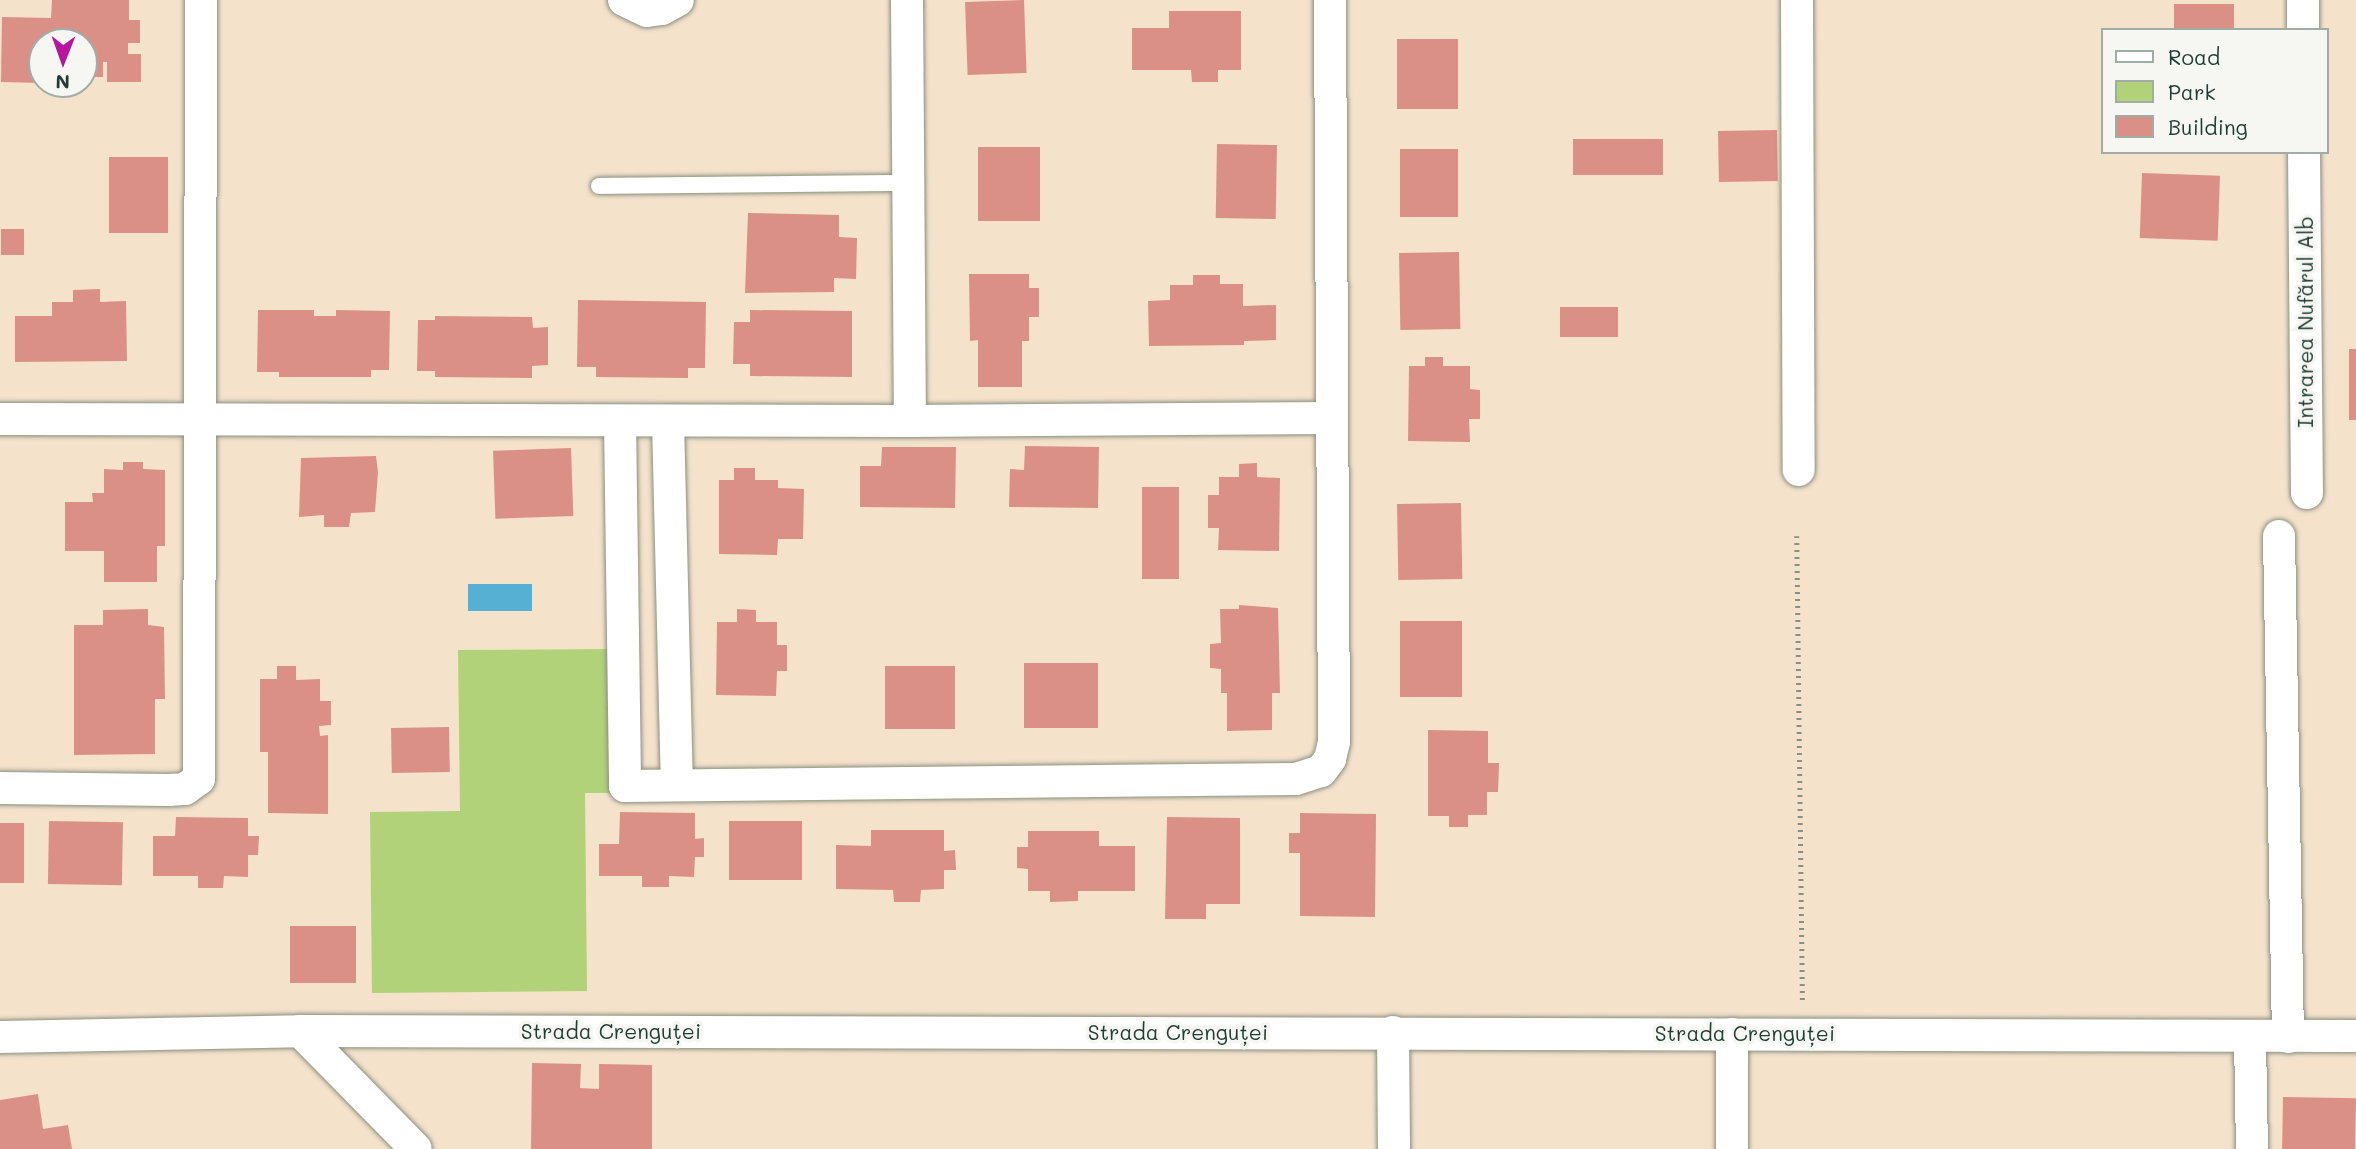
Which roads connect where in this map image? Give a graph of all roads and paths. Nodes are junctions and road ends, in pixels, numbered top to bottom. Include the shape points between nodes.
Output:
1 (201, 0) edge
2 (624, 0) edge
3 (678, 0) edge
4 (907, 0) edge
5 (1330, 0) edge
6 (1797, 0) edge
7 (2303, 0) edge
8 (2303, 28) edge
9 (2304, 154) edge
10 (908, 183) junction
11 (599, 186) dead end
12 (1330, 418) junction
13 (0, 419) edge
14 (200, 419) junction
15 (620, 421) junction
16 (668, 421) junction
17 (910, 421) junction
18 (1799, 470) dead end
19 (2307, 493) dead end
20 (1797, 536) dead end
21 (2279, 536) dead end
22 (677, 785) junction
23 (0, 788) edge
24 (300, 1031) junction
25 (1394, 1032) junction
26 (1732, 1034) junction
27 (1803, 1034) junction
28 (2356, 1036) edge
29 (0, 1037) edge
30 (2250, 1037) junction
31 (2288, 1037) junction
32 (416, 1149) edge
33 (1394, 1149) edge
34 (1732, 1149) edge
35 (2252, 1149) edge

1 - 14 street
2 - 3 street via 648,11
4 - 10 street
5 - 12 street
6 - 18 street
7 - 8 street
9 - 19 street, Intrarea Nufărul Alb
10 - 11 lane
10 - 17 street
12 - 17 street
12 - 22 street via 1334,742 1321,771 1296,779
13 - 14 street
14 - 15 street
14 - 23 street via 199,779 192,786 168,790
15 - 16 street
15 - 22 street via 625,786
16 - 17 street
16 - 22 street
20 - 27 path
21 - 31 street
24 - 25 street, Strada Crenguței
24 - 29 street, Strada Crenguței
24 - 32 street
25 - 26 street, Strada Crenguței
25 - 33 street
26 - 27 street, Strada Crenguței
26 - 34 street
27 - 30 street, Strada Crenguței
28 - 31 street, Strada Crenguței
30 - 31 street, Strada Crenguței
30 - 35 street

